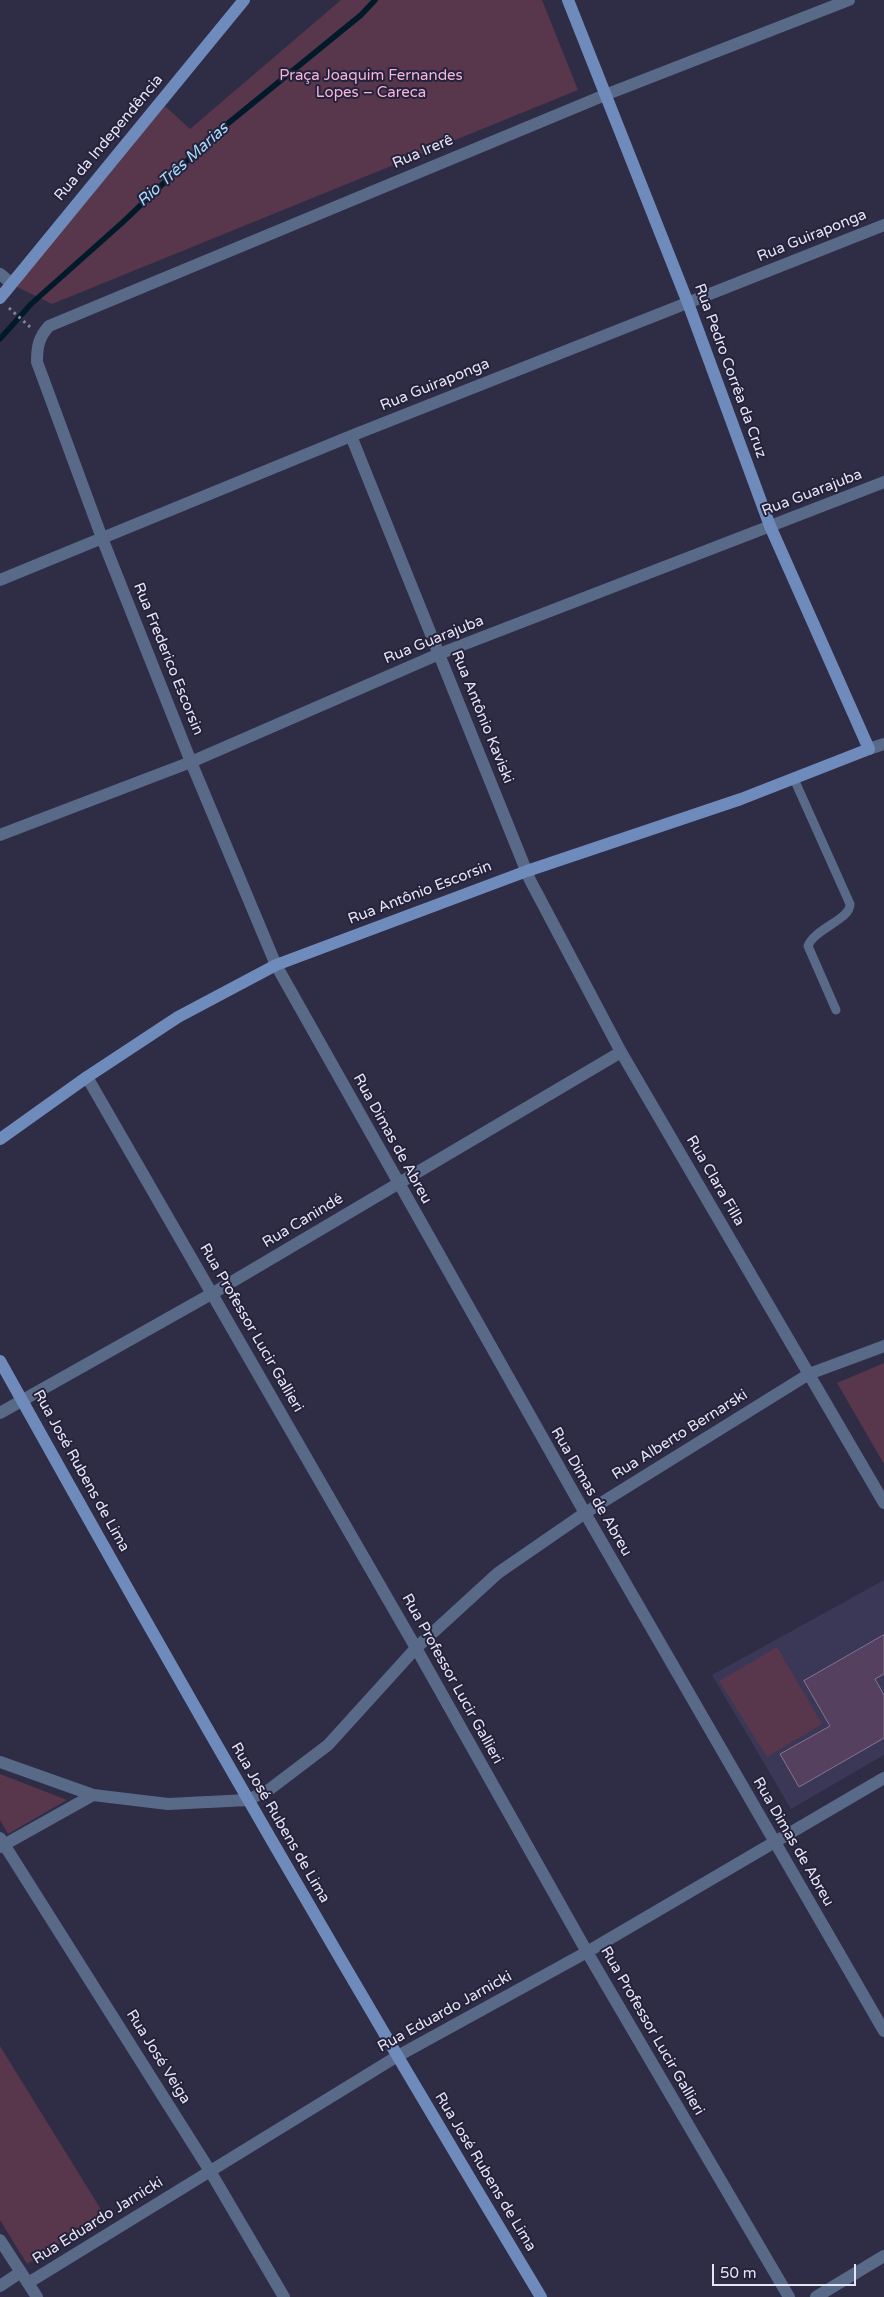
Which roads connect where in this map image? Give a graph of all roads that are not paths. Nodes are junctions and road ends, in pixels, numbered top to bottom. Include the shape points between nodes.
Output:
1 (244, 0) edge
2 (568, 0) edge
3 (849, 0) edge
4 (605, 94) junction
5 (884, 225) edge
6 (0, 274) edge
7 (11, 283) junction
8 (0, 298) edge
9 (688, 303) junction
10 (36, 362) joint
11 (351, 436) junction
12 (884, 482) edge
13 (770, 526) junction
14 (102, 538) junction
15 (0, 580) edge
16 (439, 654) junction
17 (884, 744) edge
18 (869, 749) junction
19 (191, 762) junction
20 (794, 779) junction
21 (0, 835) edge
22 (527, 871) junction
23 (276, 965) junction
24 (836, 1010) dead end
25 (621, 1052) junction
26 (87, 1077) junction
27 (0, 1139) edge
28 (398, 1184) junction
29 (213, 1293) junction
30 (884, 1346) edge
31 (0, 1361) edge
32 (809, 1374) junction
33 (22, 1401) junction
34 (0, 1413) edge
35 (884, 1503) edge
36 (585, 1513) junction
37 (416, 1648) junction
38 (0, 1762) edge
39 (884, 1778) edge
40 (93, 1795) junction
41 (248, 1800) junction
42 (774, 1842) junction
43 (1, 1843) edge
44 (587, 1952) junction
45 (884, 2031) edge
46 (396, 2057) junction
47 (210, 2171) junction
48 (0, 2240) edge
49 (884, 2256) edge
50 (24, 2278) junction
51 (0, 2286) edge
52 (37, 2297) edge
53 (284, 2297) edge
54 (541, 2297) edge
55 (790, 2297) edge
56 (816, 2297) edge

1 - 7 street, Rua da Independência
2 - 4 street, Rua Pedro Corrêa da Cruz
3 - 4 street, Rua Irerê
4 - 9 street, Rua Pedro Corrêa da Cruz
4 - 10 street, Rua Irerê via 49,326 40,336
5 - 9 street, Rua Guiraponga
6 - 7 street
7 - 8 street, Rua da Independência
9 - 11 street, Rua Guiraponga
9 - 13 street, Rua Pedro Corrêa da Cruz
10 - 14 street, Rua Frederico Escorsin
11 - 14 street, Rua Guiraponga
11 - 16 street, Rua Antônio Kaviski
12 - 13 street, Rua Guarajuba
13 - 16 street, Rua Guarajuba
13 - 18 street, Rua Pedro Corrêa da Cruz
14 - 15 street, Rua Guiraponga
14 - 19 street, Rua Frederico Escorsin
16 - 19 street, Rua Guarajuba
16 - 22 street, Rua Antônio Kaviski
17 - 18 street, Rua Antônio Escorsin
18 - 20 street, Rua Antônio Escorsin
19 - 21 street, Rua Guarajuba
19 - 23 street, Rua Frederico Escorsin
20 - 22 street, Rua Antônio Escorsin
20 - 24 lane via 850,904 848,912 812,938 808,946
22 - 23 street, Rua Antônio Escorsin
22 - 25 street, Rua Clara Filla
23 - 26 street, Rua Antônio Escorsin via 178,1017
23 - 28 street, Rua Dimas de Abreu
25 - 28 street, Rua Canindé
25 - 32 street, Rua Clara Filla
26 - 27 street, Rua Antônio Escorsin
26 - 29 street, Rua Professor Lucir Gallieri
28 - 29 street, Rua Canindé
28 - 36 street, Rua Dimas de Abreu
29 - 33 street, Rua Canindé
29 - 37 street, Rua Professor Lucir Gallieri
30 - 32 street, Rua Alberto Bernarski
31 - 33 street, Rua José Rubens de Lima
32 - 35 street, Rua Clara Filla
32 - 36 street, Rua Alberto Bernarski
33 - 34 street, Rua Canindé
33 - 41 street, Rua José Rubens de Lima
36 - 37 street, Rua Alberto Bernarski via 498,1574
36 - 42 street, Rua Dimas de Abreu
37 - 41 street, Rua Alberto Bernarski via 328,1745 270,1788
37 - 44 street, Rua Professor Lucir Gallieri
38 - 40 street, Rua Alberto Bernarski
39 - 42 street, Rua Eduardo Jarnicki
40 - 41 street, Rua Alberto Bernarski via 168,1804
40 - 43 street
41 - 46 street, Rua José Rubens de Lima
42 - 44 street, Rua Eduardo Jarnicki
42 - 45 street, Rua Dimas de Abreu
43 - 47 street, Rua José Veiga
44 - 46 street, Rua Eduardo Jarnicki
44 - 55 street, Rua Professor Lucir Gallieri
46 - 47 street, Rua Eduardo Jarnicki
46 - 54 street, Rua José Rubens de Lima
47 - 50 street, Rua Eduardo Jarnicki
47 - 53 street, Rua José Veiga
48 - 50 street
49 - 56 street
50 - 51 street, Rua Eduardo Jarnicki
50 - 52 street

